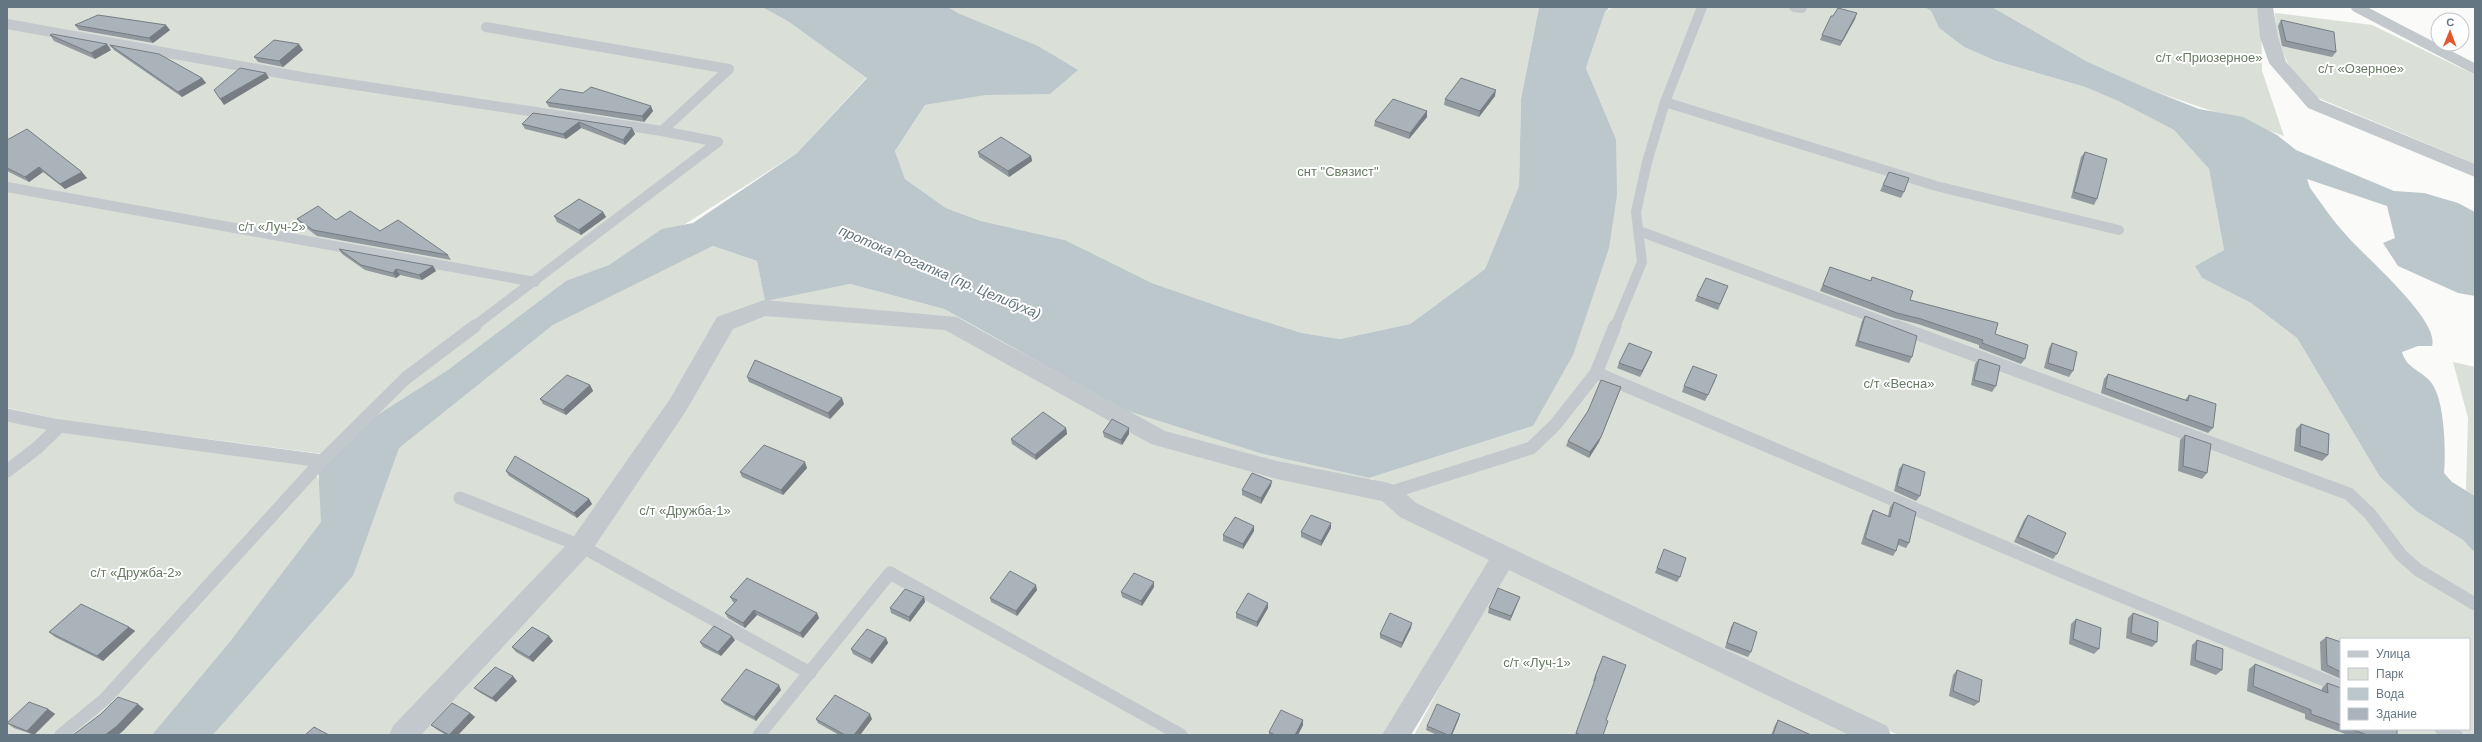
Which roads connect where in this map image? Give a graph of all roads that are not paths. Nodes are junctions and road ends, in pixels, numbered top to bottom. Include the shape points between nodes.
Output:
1 (1702, 7) edge
2 (2265, 7) edge
3 (2356, 7) edge
4 (7, 24) edge
5 (486, 27) dead end
6 (2475, 69) edge
7 (1664, 102) junction
8 (662, 131) junction
9 (2475, 171) edge
10 (7, 188) edge
11 (2119, 230) dead end
12 (1640, 231) junction
13 (535, 282) junction
14 (1596, 373) junction
15 (7, 415) edge
16 (60, 426) junction
17 (322, 461) junction
18 (7, 471) edge
19 (1389, 493) junction
20 (460, 498) dead end
21 (582, 546) junction
22 (1504, 557) junction
23 (2475, 604) edge
24 (810, 673) junction
25 (2340, 687) edge
26 (2444, 730) edge
27 (61, 735) edge
28 (404, 735) edge
29 (759, 735) edge
30 (1181, 735) edge
31 (1396, 735) edge
32 (1877, 735) edge
33 (2456, 735) edge

1 - 7 lane
2 - 9 street via 2269,38 2278,63 2314,104
3 - 6 lane
4 - 8 lane via 302,77
5 - 8 lane via 729,69
7 - 11 lane via 1827,151 1874,168
7 - 12 lane via 1636,212
8 - 13 lane via 718,142
10 - 13 lane
12 - 14 lane via 1642,262
12 - 23 lane via 2349,494 2370,514 2400,555 2418,570
13 - 17 lane via 406,378
14 - 19 lane via 1555,425 1531,448
14 - 25 lane
15 - 16 lane
16 - 17 lane
16 - 18 lane
17 - 27 lane via 105,698
19 - 21 street via 1277,470 1159,438 949,323 764,308 725,323 678,405
19 - 22 street via 1408,510
20 - 21 lane
21 - 24 lane
21 - 28 street
22 - 31 street
22 - 32 street
24 - 29 lane
24 - 30 lane via 890,573
26 - 33 lane

